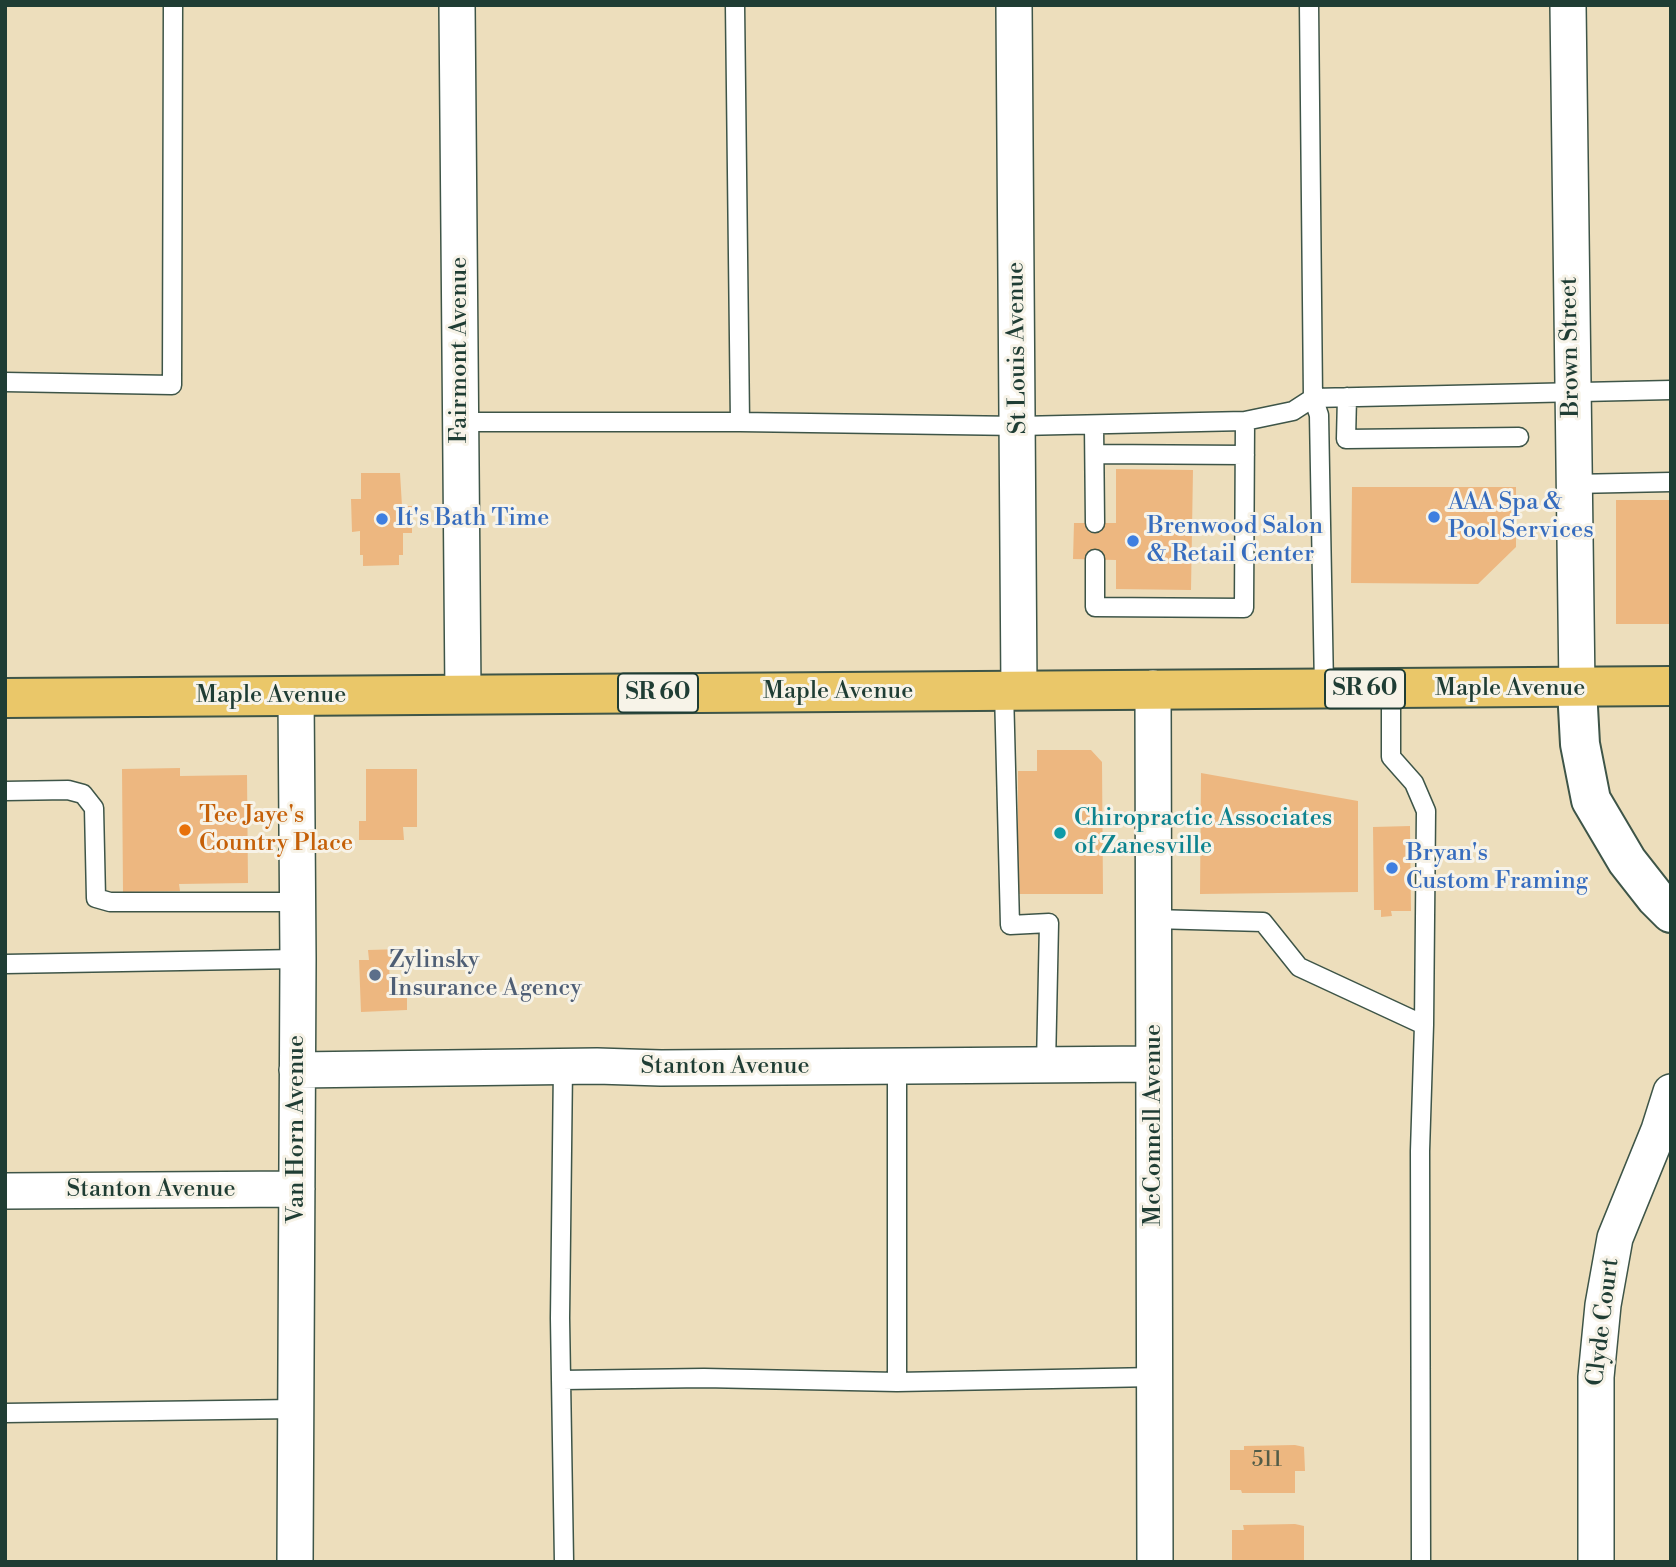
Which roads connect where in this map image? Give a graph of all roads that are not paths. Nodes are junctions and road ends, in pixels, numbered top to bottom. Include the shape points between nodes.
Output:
1 (173, 5) edge
2 (457, 5) edge
3 (735, 5) edge
4 (1014, 5) edge
5 (1309, 5) edge
6 (1568, 5) edge
7 (5, 382) edge
8 (1671, 390) edge
9 (1572, 392) junction
10 (1347, 397) junction
11 (1313, 398) junction
12 (1245, 421) junction
13 (460, 422) junction
14 (740, 422) junction
15 (1094, 425) junction
16 (1018, 426) junction
17 (1519, 437) dead end
18 (1095, 454) junction
19 (1245, 455) junction
20 (1671, 482) edge
21 (1573, 484) junction
22 (1095, 523) dead end
23 (1095, 559) dead end
24 (1671, 686) edge
25 (1153, 688) junction
26 (1324, 688) junction
27 (1391, 689) junction
28 (1577, 689) junction
29 (1012, 691) junction
30 (463, 694) junction
31 (296, 696) junction
32 (5, 698) edge
33 (5, 791) edge
34 (298, 902) junction
35 (1671, 913) edge
36 (1153, 919) junction
37 (298, 959) junction
38 (5, 964) edge
39 (1424, 1025) junction
40 (1153, 1064) junction
41 (1046, 1065) junction
42 (563, 1066) junction
43 (897, 1066) junction
44 (297, 1070) junction
45 (1671, 1092) edge
46 (1665, 1132) edge
47 (298, 1189) junction
48 (5, 1191) edge
49 (1155, 1377) junction
50 (562, 1380) junction
51 (897, 1382) junction
52 (295, 1409) junction
53 (5, 1413) edge
54 (295, 1562) edge
55 (564, 1562) edge
56 (1155, 1562) edge
57 (1422, 1562) edge
58 (1596, 1562) edge

1 - 7 lane via 172,386
2 - 13 street, Fairmont Avenue
3 - 14 lane
4 - 16 street, St Louis Avenue
5 - 11 lane
6 - 9 street, Brown Street
8 - 9 lane
9 - 10 lane
9 - 21 street, Brown Street
10 - 11 lane
10 - 17 lane via 1346,439
11 - 12 lane via 1293,411
11 - 26 lane via 1319,415
12 - 15 lane
12 - 19 lane
13 - 14 lane
13 - 30 street, Fairmont Avenue
14 - 16 lane
15 - 16 lane
15 - 18 lane
16 - 29 street, St Louis Avenue
18 - 19 lane
18 - 22 lane
19 - 23 lane via 1244,608 1095,607
20 - 21 lane
21 - 28 street, Brown Street
24 - 28 main road, Maple Avenue / SR 60
25 - 26 main road, Maple Avenue / SR 60
25 - 29 main road, Maple Avenue / SR 60
25 - 36 street, McConnell Avenue
26 - 27 main road, Maple Avenue / SR 60
27 - 28 main road, Maple Avenue / SR 60
27 - 39 lane via 1391,757 1414,783 1426,811
28 - 35 street via 1580,744 1591,800 1627,861
29 - 30 main road, Maple Avenue / SR 60
29 - 41 lane via 1010,925 1049,923
30 - 31 main road, Maple Avenue / SR 60
31 - 32 main road, Maple Avenue / SR 60
31 - 34 street, Van Horn Avenue
33 - 34 lane via 83,794 94,808 96,898 110,902
34 - 37 street, Van Horn Avenue
36 - 39 lane via 1263,922 1299,967
36 - 40 street, McConnell Avenue
37 - 38 lane
37 - 44 street, Van Horn Avenue
39 - 57 lane via 1420,1151
40 - 41 street, Stanton Avenue
40 - 49 street, McConnell Avenue
41 - 43 street, Stanton Avenue
42 - 43 street, Stanton Avenue
42 - 44 street, Stanton Avenue
42 - 50 lane
43 - 51 lane
44 - 47 street, Van Horn Avenue
45 - 46 street, Clyde Court
46 - 58 street, Clyde Court via 1615,1238 1603,1305 1595,1377
47 - 48 street, Stanton Avenue
47 - 52 street, Van Horn Avenue
49 - 51 lane
49 - 56 street, McConnell Avenue
50 - 51 lane
50 - 55 lane
52 - 53 lane
52 - 54 street, Van Horn Avenue

